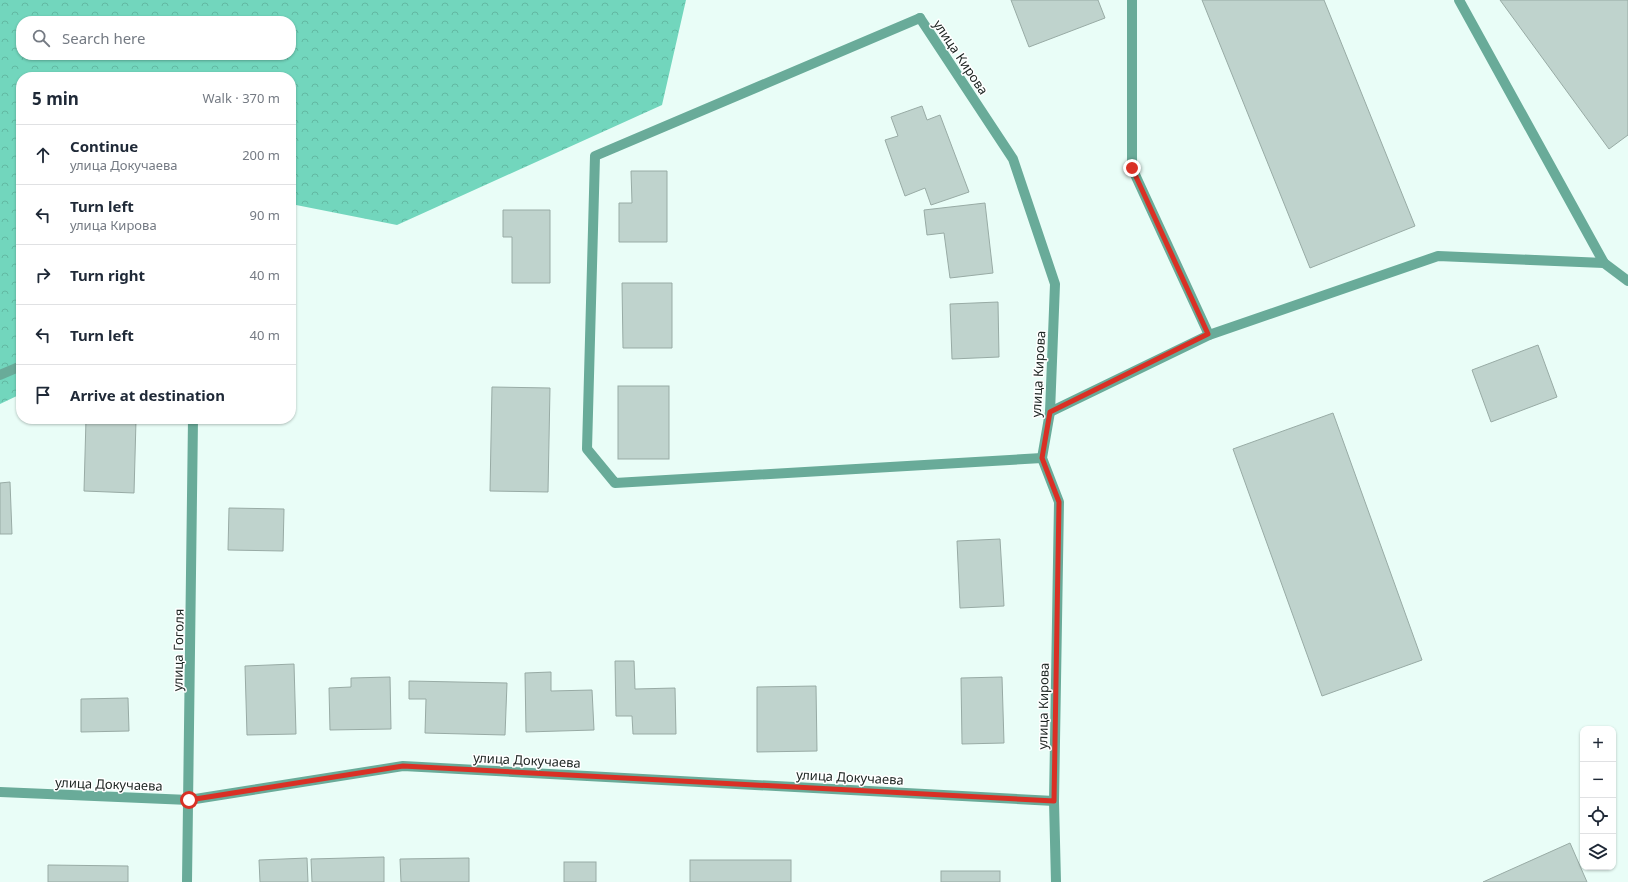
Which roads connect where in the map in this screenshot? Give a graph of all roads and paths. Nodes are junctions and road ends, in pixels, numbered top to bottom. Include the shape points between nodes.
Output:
1 (1132, 0) edge
2 (1459, 0) edge
3 (1604, 263) junction
4 (1628, 281) edge
5 (1208, 334) junction
6 (16, 368) edge
7 (0, 375) edge
8 (1050, 412) junction
9 (193, 424) edge
10 (1042, 458) junction
11 (0, 792) edge
12 (189, 800) junction
13 (1054, 801) junction
14 (187, 882) edge
15 (1056, 882) edge

1 - 5 street via 1132,168
2 - 3 street
3 - 4 street
3 - 5 street via 1438,256
5 - 8 street
6 - 7 street
8 - 10 street, улица Кирова
8 - 10 street, улица Кирова via 1055,284 1013,159 920,18 595,156 587,449 615,483
9 - 12 street, улица Гоголя
10 - 13 street, улица Кирова via 1059,502
11 - 12 street, улица Докучаева
12 - 13 street, улица Докучаева via 403,766
12 - 14 street, улица Гоголя
13 - 15 street, улица Кирова

